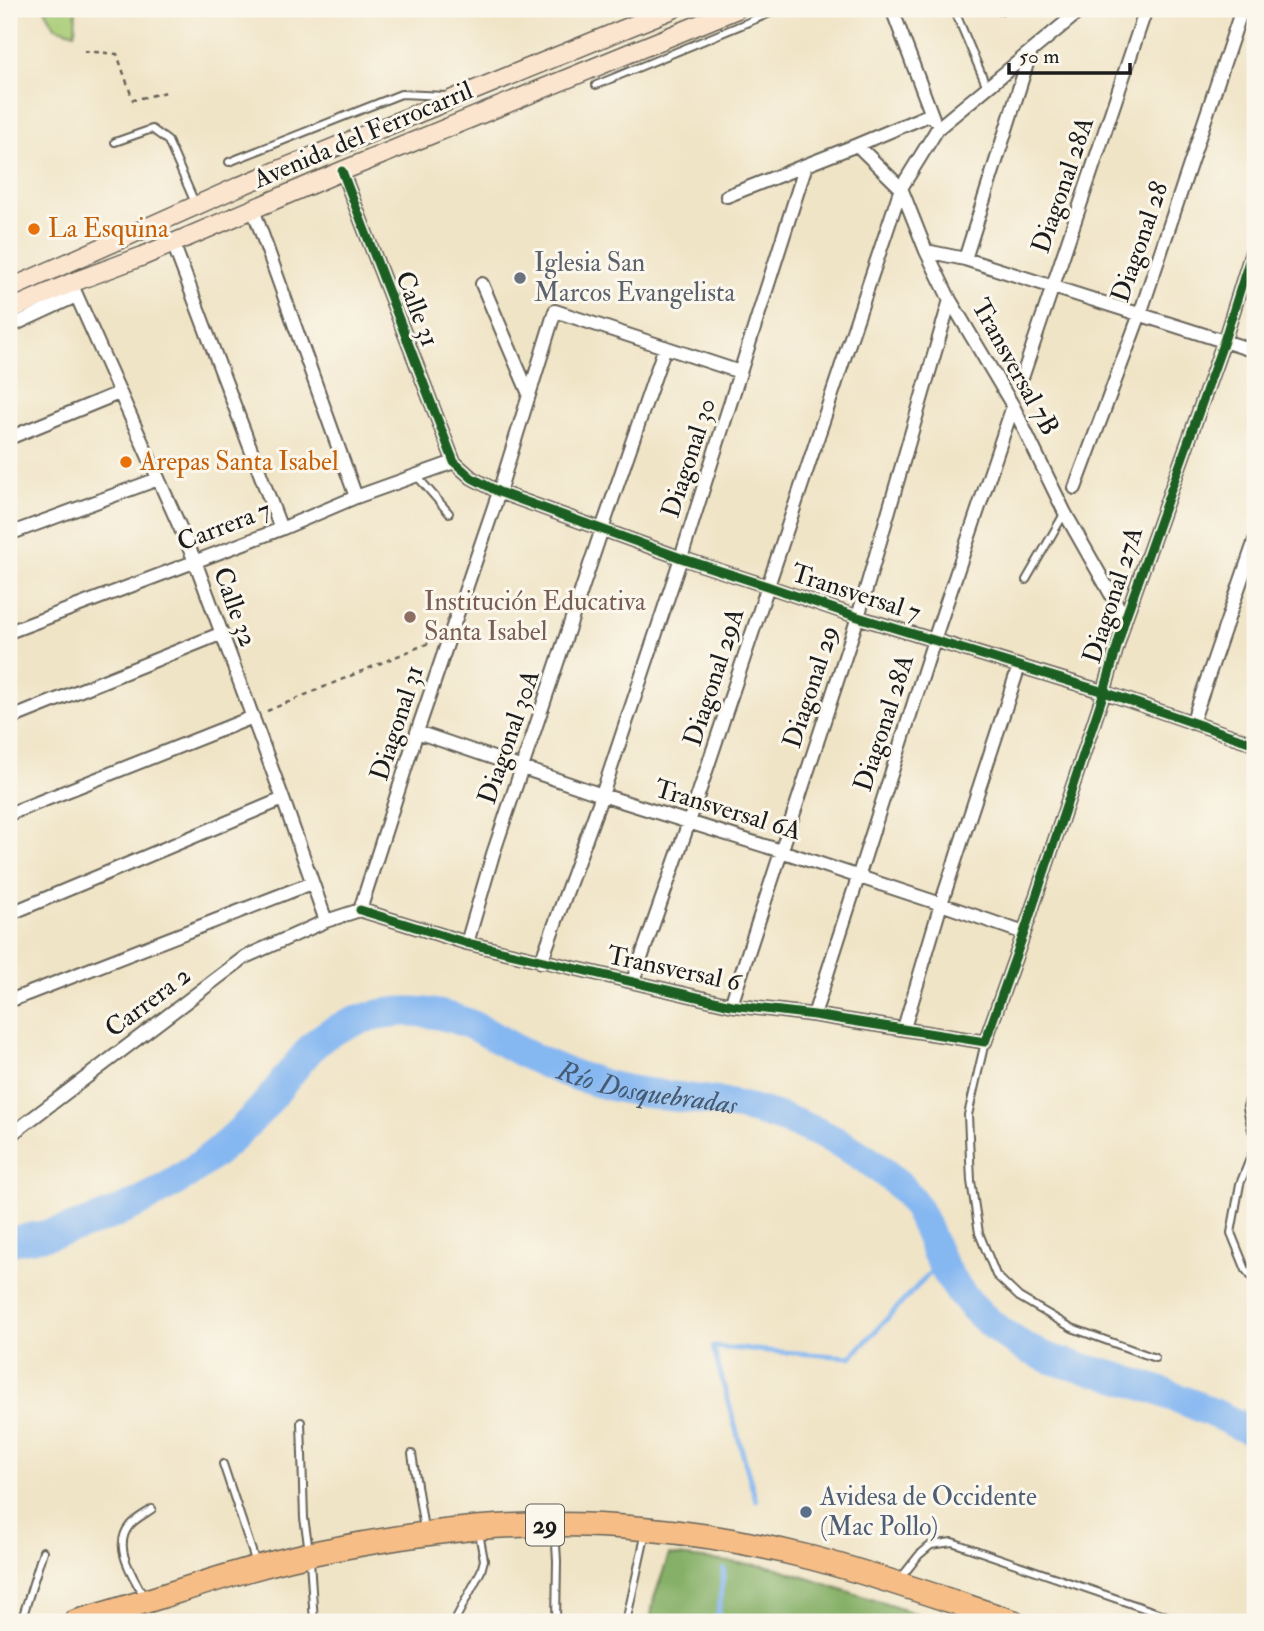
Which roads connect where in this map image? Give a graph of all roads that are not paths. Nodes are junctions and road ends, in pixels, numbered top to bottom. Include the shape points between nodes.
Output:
1 (673, 9) edge
2 (737, 9) edge
3 (780, 9) edge
4 (892, 9) edge
5 (954, 9) edge
6 (1082, 9) edge
7 (1146, 9) edge
8 (1241, 9) edge
9 (1255, 15) edge
10 (1031, 51) junction
11 (596, 85) dead end
12 (987, 87) junction
13 (458, 96) junction
14 (931, 114) junction
15 (938, 128) junction
16 (115, 142) dead end
17 (857, 145) junction
18 (229, 162) dead end
19 (806, 165) junction
20 (342, 172) junction
21 (901, 188) junction
22 (727, 196) dead end
23 (196, 205) junction
24 (253, 209) junction
25 (1255, 242) edge
26 (173, 243) junction
27 (926, 251) junction
28 (965, 259) junction
29 (482, 284) dead end
30 (1053, 287) junction
31 (9, 289) edge
32 (74, 289) junction
33 (950, 300) junction
34 (9, 310) edge
35 (1140, 314) junction
36 (9, 327) edge
37 (1224, 341) junction
38 (665, 347) junction
39 (1255, 351) edge
40 (740, 372) junction
41 (1023, 375) dead end
42 (119, 393) junction
43 (529, 394) junction
44 (1013, 406) junction
45 (9, 438) edge
46 (454, 461) junction
47 (416, 475) junction
48 (158, 479) junction
49 (1076, 488) dead end
50 (499, 492) junction
51 (356, 497) junction
52 (449, 513) dead end
53 (1065, 513) junction
54 (281, 529) junction
55 (602, 529) junction
56 (9, 534) edge
57 (1255, 540) edge
58 (681, 558) junction
59 (195, 561) junction
60 (1026, 580) dead end
61 (767, 586) junction
62 (858, 617) junction
63 (1125, 619) junction
64 (9, 632) edge
65 (220, 634) junction
66 (934, 640) junction
67 (1019, 666) junction
68 (1104, 692) junction
69 (253, 717) junction
70 (9, 719) edge
71 (1192, 723) junction
72 (417, 732) junction
73 (1255, 744) edge
74 (523, 768) junction
75 (602, 794) junction
76 (283, 799) junction
77 (9, 814) edge
78 (688, 822) junction
79 (781, 851) junction
80 (858, 876) junction
81 (312, 883) junction
82 (941, 904) junction
83 (359, 910) junction
84 (9, 914) edge
85 (326, 921) junction
86 (1024, 933) junction
87 (467, 943) junction
88 (541, 962) junction
89 (633, 981) junction
90 (9, 1000) edge
91 (731, 1005) junction
92 (814, 1015) junction
93 (904, 1028) junction
94 (985, 1042) junction
95 (1255, 1090) edge
96 (1255, 1130) edge
97 (9, 1136) edge
98 (1255, 1146) edge
99 (1255, 1281) edge
100 (1155, 1358) dead end
101 (301, 1422) dead end
102 (412, 1454) dead end
103 (222, 1464) dead end
104 (152, 1508) dead end
105 (555, 1526) junction
106 (477, 1528) junction
107 (646, 1530) junction
108 (425, 1534) junction
109 (43, 1551) dead end
110 (309, 1555) junction
111 (258, 1568) junction
112 (897, 1583) junction
113 (146, 1602) junction
114 (21, 1622) edge
115 (75, 1622) edge
116 (314, 1622) edge
117 (454, 1622) edge
118 (556, 1622) edge
119 (626, 1622) edge
120 (1014, 1622) edge
121 (1184, 1622) edge

1 - 13 main road, Avenida del Ferrocarril
2 - 20 main road, Avenida del Ferrocarril
3 - 11 lane
4 - 14 street
5 - 12 lane
6 - 10 street, Diagonal 29A
7 - 30 street, Diagonal 28A
8 - 9 street
8 - 35 street, Diagonal 28
10 - 12 street, Diagonal 29A
10 - 28 street
12 - 15 street, Diagonal 29A
13 - 18 lane via 401,94
13 - 23 main road, Avenida del Ferrocarril
14 - 15 street
14 - 17 street
15 - 21 street, Diagonal 29A
16 - 23 lane via 157,131 169,141
17 - 19 street
17 - 21 street, Transversal 7B
19 - 22 street
19 - 40 street, Diagonal 30
20 - 24 main road, Avenida del Ferrocarril
20 - 46 street, Calle 31
21 - 27 street, Transversal 7B
21 - 61 street, Diagonal 29A
23 - 31 main road, Avenida del Ferrocarril
24 - 26 main road, Avenida del Ferrocarril
24 - 51 street
25 - 37 street, Diagonal 27A
26 - 32 main road, Avenida del Ferrocarril
26 - 54 street
27 - 28 street
27 - 33 street, Transversal 7B
28 - 30 street
29 - 43 street
30 - 35 street
30 - 41 street, Diagonal 28A
32 - 34 main road, Avenida del Ferrocarril
32 - 36 street
32 - 42 street, Calle 32
33 - 44 street, Transversal 7B
33 - 62 street, Diagonal 29
35 - 37 street
35 - 49 street, Diagonal 28
37 - 39 street
37 - 63 street, Diagonal 27A
38 - 40 street
38 - 43 street, Diagonal 31 via 555,311
38 - 55 street, Diagonal 30A
40 - 58 street, Diagonal 30
42 - 45 street
42 - 48 street, Calle 32
43 - 50 street, Diagonal 31
44 - 53 street, Transversal 7B
44 - 66 street, Diagonal 28A
46 - 47 street, Carrera 7
46 - 50 street, Transversal 7 via 472,478
47 - 51 street, Carrera 7
47 - 52 lane
48 - 56 street
48 - 59 street, Calle 32
50 - 55 street, Transversal 7
50 - 72 street, Diagonal 31
51 - 54 street, Carrera 7
53 - 60 lane
53 - 63 street, Transversal 7B
54 - 59 street, Carrera 7
55 - 58 street, Transversal 7
55 - 74 street, Diagonal 30A
57 - 71 street
58 - 61 street, Transversal 7
58 - 75 street, Diagonal 30
59 - 64 street, Carrera 7
59 - 65 street, Calle 32
61 - 62 street, Transversal 7
61 - 78 street, Diagonal 29A
62 - 66 street, Transversal 7
62 - 79 street, Diagonal 29
63 - 68 street, Diagonal 27A
65 - 69 street, Calle 32
65 - 70 street
66 - 67 street, Transversal 7
66 - 80 street, Diagonal 28A
67 - 68 street, Transversal 7
67 - 82 street
68 - 71 street, Transversal 7
68 - 86 street, Diagonal 27A
69 - 76 street, Calle 32
69 - 77 street
71 - 73 street, Transversal 7
72 - 74 street, Transversal 6A
72 - 83 street, Diagonal 31
74 - 75 street, Transversal 6A
74 - 87 street, Diagonal 30A
75 - 78 street, Transversal 6A
75 - 88 street, Diagonal 30
76 - 81 street, Calle 32
76 - 84 street
78 - 79 street, Transversal 6A
78 - 89 street, Diagonal 29A
79 - 80 street, Transversal 6A
79 - 91 street, Diagonal 29
80 - 82 street, Transversal 6A
80 - 92 street, Diagonal 28A
81 - 85 street, Calle 32
81 - 90 street
82 - 86 street, Transversal 6A
82 - 93 street
83 - 85 street
83 - 87 street, Transversal 6
85 - 97 street, Carrera 2 via 245,957
86 - 94 street, Diagonal 27A
87 - 88 street, Transversal 6
88 - 89 street, Transversal 6
89 - 91 street, Transversal 6
91 - 92 street, Transversal 6
92 - 93 street, Transversal 6
93 - 94 street, Transversal 6
94 - 100 lane, Diagonal 27A via 968,1115 970,1168 979,1233 996,1275 1019,1297 1072,1328
95 - 96 street via 1250,1107
98 - 99 lane via 1240,1184 1231,1233
101 - 110 lane
102 - 108 lane
103 - 111 lane
104 - 113 lane via 129,1526 122,1542 125,1560
105 - 106 highway, 29
105 - 107 highway, 29
105 - 118 lane
106 - 108 highway, 29
106 - 117 lane via 484,1560
107 - 112 highway, 29 via 776,1550
107 - 119 lane
108 - 110 highway, 29
109 - 114 lane
110 - 111 highway, 29
110 - 116 lane
111 - 113 highway, 29
112 - 120 highway, 29
112 - 121 lane via 931,1545 952,1542
113 - 115 highway, 29

